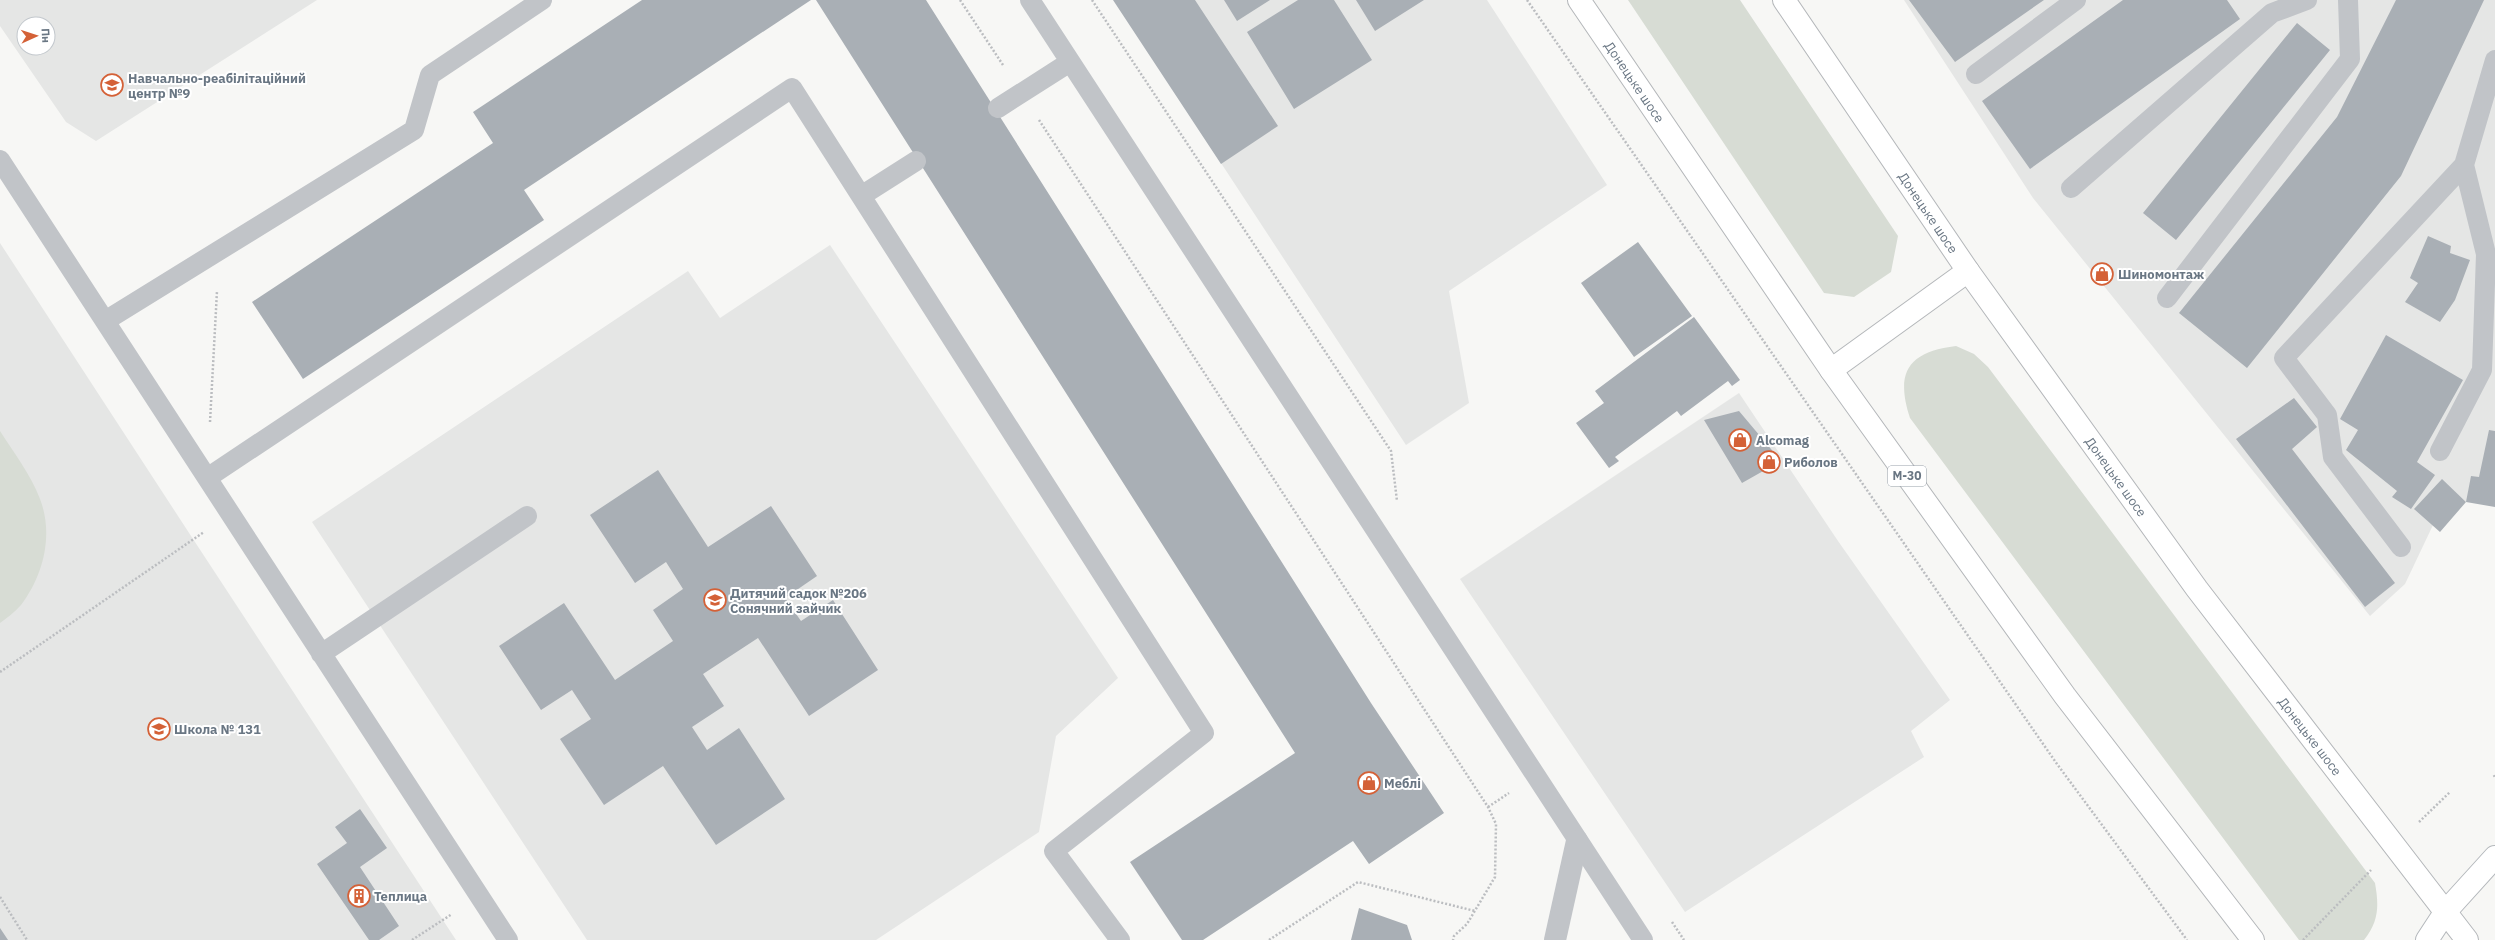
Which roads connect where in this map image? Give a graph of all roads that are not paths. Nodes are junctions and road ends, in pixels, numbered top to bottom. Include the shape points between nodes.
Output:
1 (542, 0) edge
2 (1030, 0) edge
3 (1579, 0) edge
4 (1784, 0) edge
5 (2076, 0) edge
6 (2307, 0) edge
7 (2348, 0) edge
8 (2268, 6) edge
9 (2495, 60) edge
10 (1070, 62) junction
11 (1976, 74) dead end
12 (998, 108) dead end
13 (0, 160) edge
14 (916, 161) dead end
15 (2464, 165) junction
16 (2071, 188) dead end
17 (861, 196) junction
18 (1968, 272) junction
19 (2167, 298) dead end
20 (105, 321) junction
21 (1831, 370) junction
22 (2440, 451) dead end
23 (207, 478) junction
24 (527, 516) dead end
25 (2401, 547) dead end
26 (321, 654) junction
27 (1577, 841) junction
28 (2495, 858) edge
29 (2446, 911) junction
30 (508, 940) edge
31 (1120, 940) edge
32 (1555, 940) edge
33 (1643, 940) edge
34 (2253, 940) edge
35 (2427, 940) edge
36 (2467, 940) edge

1 - 20 lane via 430,76 414,130
2 - 10 lane
3 - 21 main road, Донецьке шосе / М-30
4 - 18 main road, Донецьке шосе
5 - 11 lane
6 - 8 lane
7 - 19 lane via 2350,59
8 - 16 lane
9 - 15 lane
10 - 12 lane
10 - 27 lane
13 - 20 lane
14 - 17 lane
15 - 22 lane via 2486,254 2482,370
15 - 25 lane via 2284,358 2327,415 2333,457
17 - 23 lane via 792,88
17 - 31 lane via 1204,733 1054,851
18 - 21 main road
18 - 29 main road, Донецьке шосе via 2197,589
20 - 23 lane
21 - 34 main road, Донецьке шосе / М-30 via 2065,696
23 - 26 lane
24 - 26 lane
26 - 30 lane
27 - 32 street
27 - 33 lane
28 - 29 main road
29 - 35 main road
29 - 36 main road, Донецьке шосе

